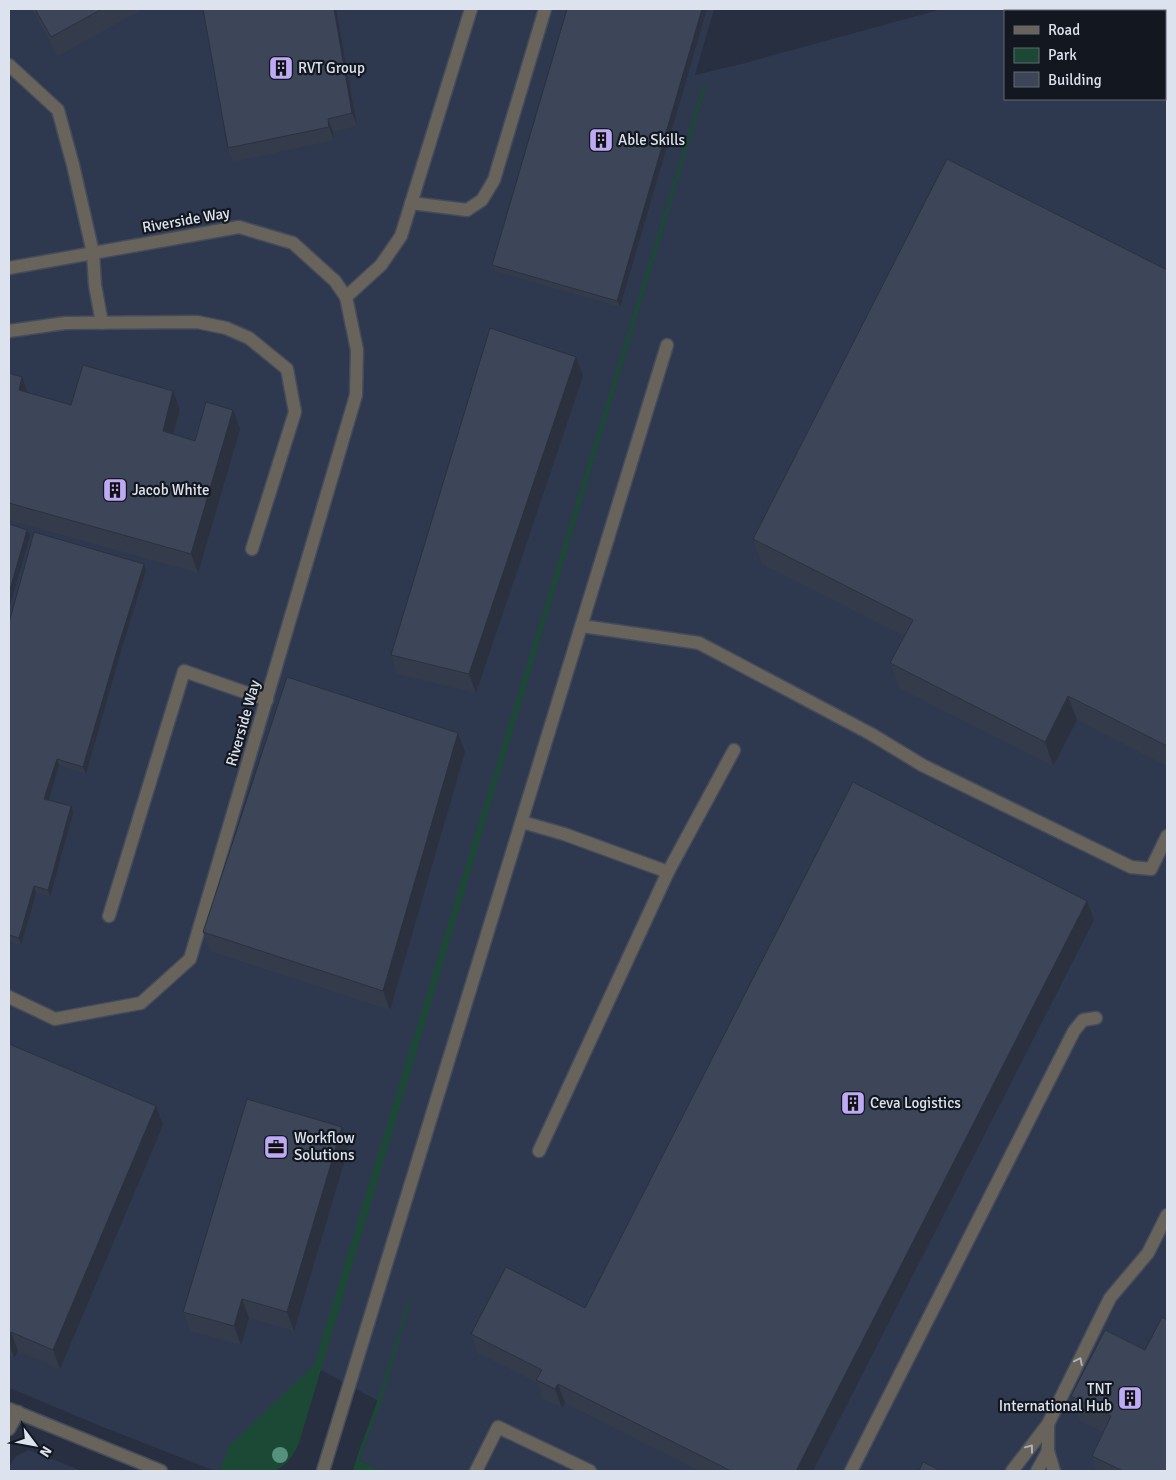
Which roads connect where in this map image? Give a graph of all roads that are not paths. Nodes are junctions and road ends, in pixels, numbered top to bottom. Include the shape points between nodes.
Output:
1 (472, 9) edge
2 (544, 9) edge
3 (9, 65) edge
4 (411, 204) junction
5 (93, 253) junction
6 (9, 268) edge
7 (346, 297) junction
8 (102, 323) junction
9 (9, 331) edge
10 (667, 345) dead end
11 (252, 549) dead end
12 (582, 626) junction
13 (267, 700) junction
14 (734, 750) dead end
15 (522, 822) junction
16 (1167, 836) edge
17 (668, 872) junction
18 (109, 916) dead end
19 (9, 997) edge
20 (1096, 1018) dead end
21 (539, 1151) dead end
22 (1167, 1215) edge
23 (13, 1410) edge
24 (1048, 1424) junction
25 (9, 1429) edge
26 (1048, 1451) junction
27 (161, 1471) edge
28 (323, 1471) edge
29 (476, 1471) edge
30 (590, 1471) edge
31 (851, 1471) edge
32 (1012, 1471) edge
33 (1038, 1471) edge
34 (1054, 1471) edge

1 - 4 street
2 - 4 street via 494,180 482,200 467,210
3 - 5 street via 58,110
4 - 7 street via 401,236 381,264
5 - 6 street, Riverside Way
5 - 7 street, Riverside Way via 239,226 293,243 336,281
5 - 8 street
7 - 13 street, Riverside Way via 357,350 356,395
8 - 9 street via 65,323
8 - 11 street via 198,322 226,328 249,338 287,369 294,412
10 - 12 street
12 - 15 street
12 - 16 street via 699,643 871,734 922,765 1130,866 1151,869
13 - 18 street via 184,671
13 - 19 street, Riverside Way via 190,958 141,1002 55,1019
14 - 17 street
15 - 17 street
15 - 28 street
17 - 21 street
20 - 31 street via 1083,1020 1074,1031
24 -> 22 street via 1110,1298 1148,1252
23 - 25 street
23 - 27 street
24 - 26 street
32 -> 24 street
26 - 33 street
26 - 34 street
29 - 30 street via 498,1427

